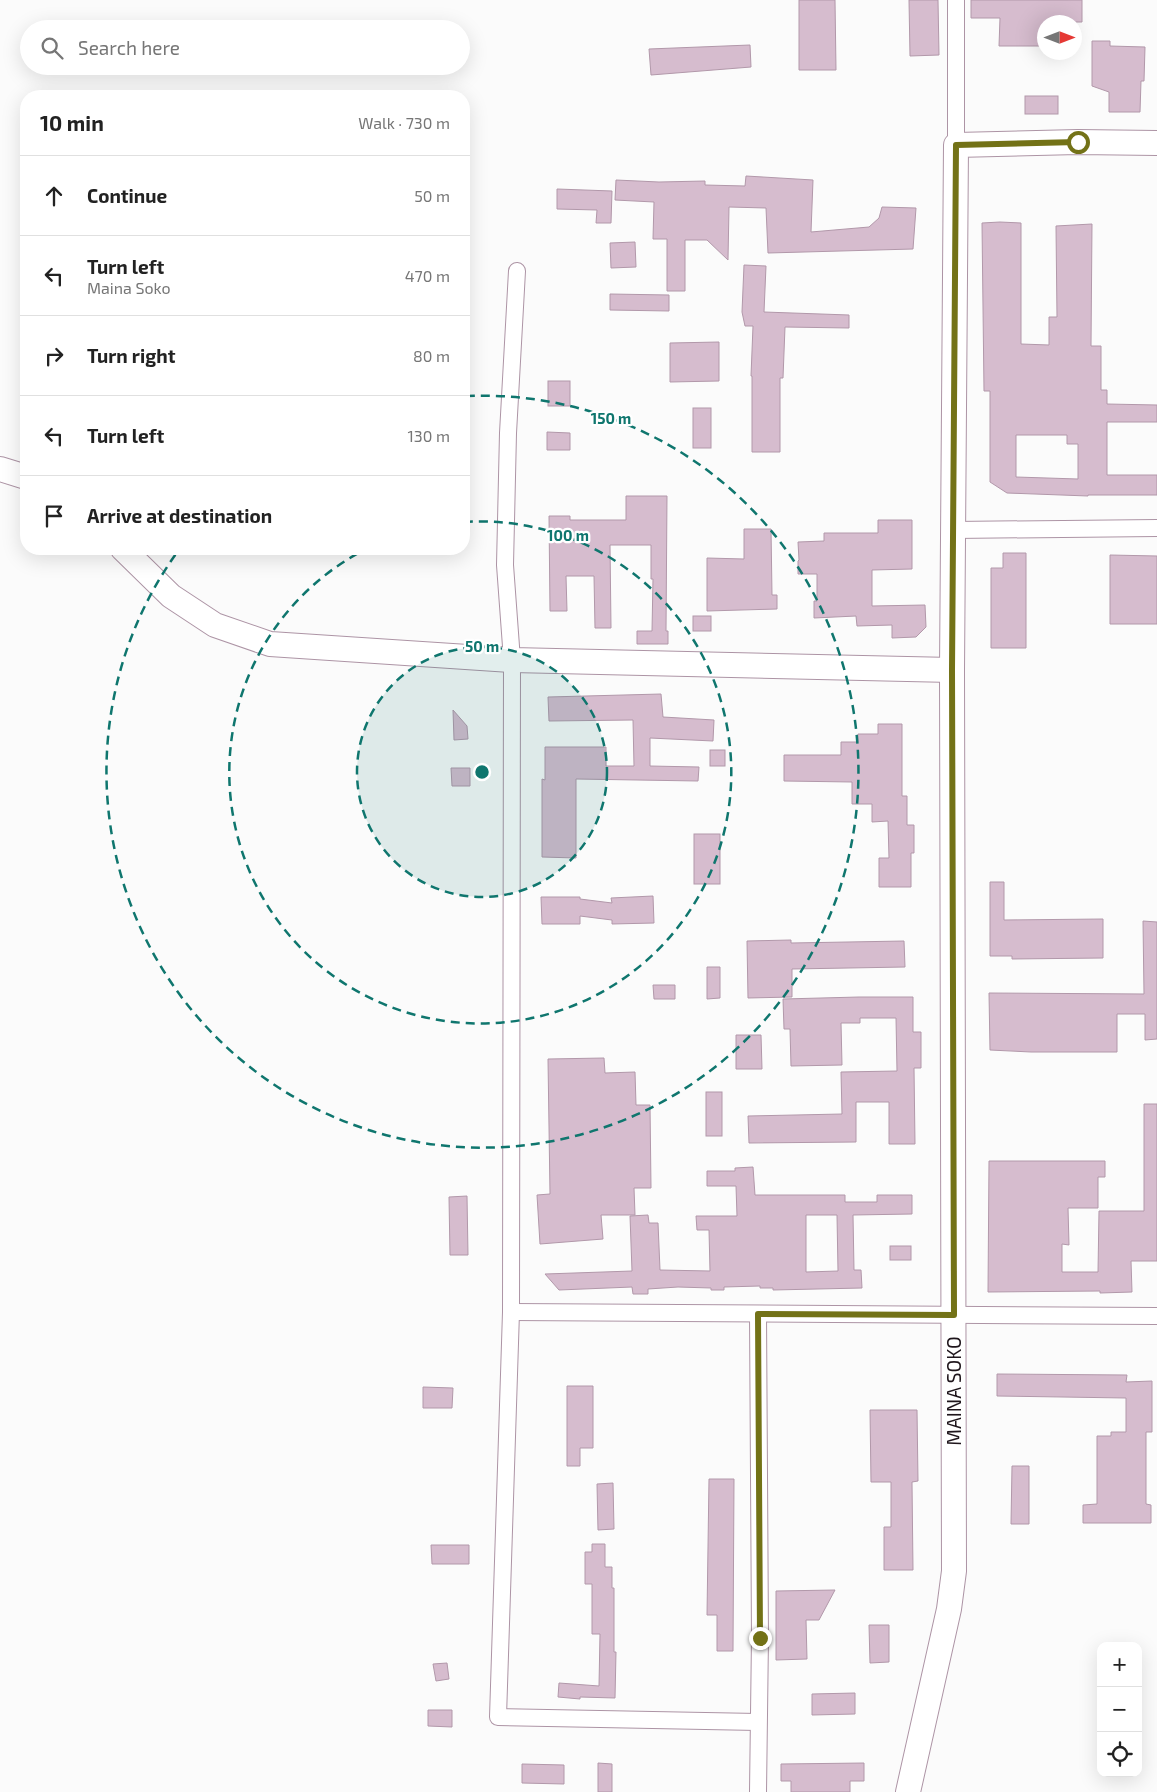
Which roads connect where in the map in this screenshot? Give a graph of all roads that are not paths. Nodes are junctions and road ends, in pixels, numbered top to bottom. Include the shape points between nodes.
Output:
1 (956, 0) edge
2 (1157, 143) edge
3 (956, 145) junction
4 (517, 271) dead end
5 (0, 469) edge
6 (20, 475) edge
7 (1157, 528) edge
8 (954, 530) junction
9 (129, 555) edge
10 (512, 660) junction
11 (952, 670) junction
12 (511, 1312) junction
13 (758, 1314) junction
14 (954, 1315) junction
15 (1157, 1316) edge
16 (758, 1722) junction
17 (758, 1792) edge
18 (908, 1792) edge

1 - 3 street
2 - 3 street
3 - 8 street, MAINA SOKO
4 - 10 street via 505,565
5 - 6 street
7 - 8 street
8 - 11 street, MAINA SOKO
9 - 10 street via 171,596 215,625 270,644
10 - 11 street
10 - 12 street
11 - 14 street, MAINA SOKO
12 - 13 street
12 - 16 street via 498,1717
13 - 14 street
13 - 16 street
14 - 15 street
14 - 18 street, MAINA SOKO via 954,1572 949,1609
16 - 17 street

